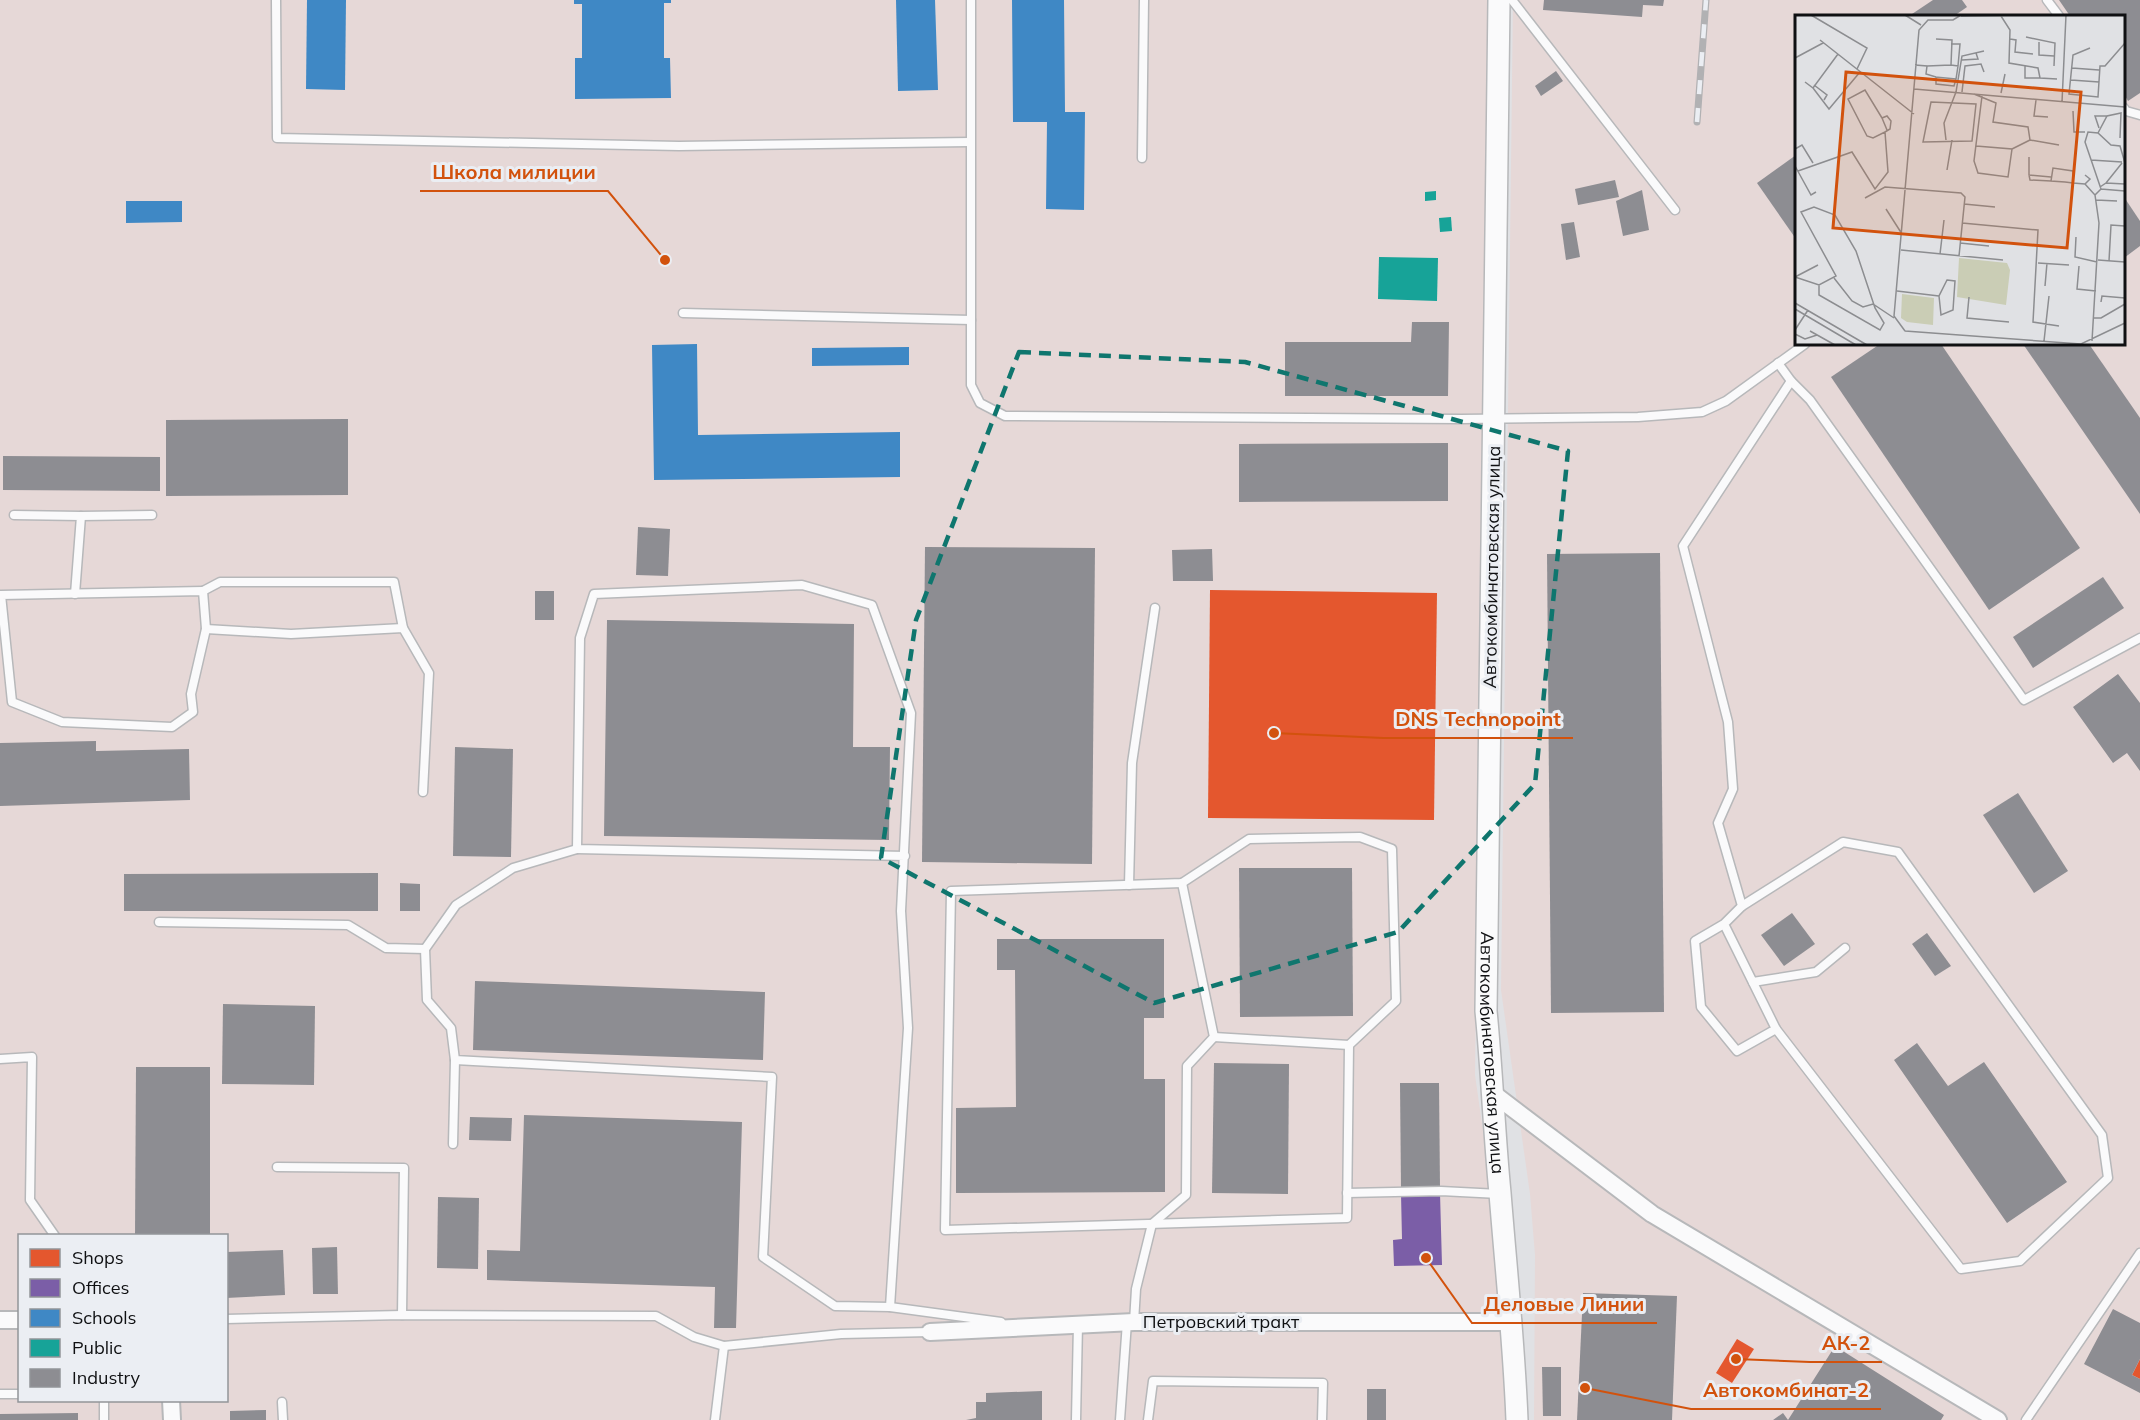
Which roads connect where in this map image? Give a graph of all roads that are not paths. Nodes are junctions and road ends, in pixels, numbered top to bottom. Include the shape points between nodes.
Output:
1 (276, 0) edge
2 (971, 0) edge
3 (1144, 0) edge
4 (1499, 0) edge
5 (1512, 0) edge
6 (2047, 0) edge
7 (2058, 15) edge
8 (2125, 110) edge
9 (2140, 116) edge
10 (970, 142) junction
11 (1142, 158) dead end
12 (1675, 210) dead end
13 (683, 313) dead end
14 (971, 320) junction
15 (1804, 345) edge
16 (1778, 363) junction
17 (1791, 381) junction
18 (1495, 419) junction
19 (14, 515) dead end
20 (152, 515) dead end
21 (81, 516) junction
22 (203, 591) junction
23 (75, 594) junction
24 (1, 595) edge
25 (1155, 608) dead end
26 (403, 628) junction
27 (207, 629) junction
28 (2140, 638) edge
29 (423, 792) dead end
30 (577, 849) junction
31 (905, 856) junction
32 (1182, 883) junction
33 (1129, 885) junction
34 (1742, 906) junction
35 (159, 922) dead end
36 (1724, 924) junction
37 (1845, 948) dead end
38 (425, 949) junction
39 (1753, 982) junction
40 (1776, 1029) junction
41 (1214, 1037) junction
42 (1349, 1045) junction
43 (0, 1059) edge
44 (455, 1060) junction
45 (1495, 1095) junction
46 (453, 1144) dead end
47 (277, 1167) dead end
48 (1347, 1193) junction
49 (1500, 1194) junction
50 (1152, 1224) junction
51 (54, 1234) edge
52 (2140, 1253) edge
53 (890, 1308) junction
54 (402, 1315) junction
55 (228, 1319) edge
56 (0, 1320) edge
57 (18, 1320) edge
58 (1130, 1322) junction
59 (1513, 1322) junction
60 (1078, 1324) junction
61 (1037, 1327) junction
62 (930, 1332) joint
63 (724, 1346) junction
64 (0, 1394) edge
65 (18, 1394) edge
66 (104, 1402) edge
67 (171, 1402) edge
68 (282, 1402) dead end
69 (104, 1420) edge
70 (172, 1420) edge
71 (283, 1420) edge
72 (715, 1420) edge
73 (1076, 1420) edge
74 (1120, 1420) edge
75 (1148, 1420) edge
76 (1322, 1420) edge
77 (1517, 1420) edge
78 (1998, 1420) edge
79 (2026, 1420) edge

1 - 10 lane via 277,138 679,146
2 - 10 lane
3 - 11 lane
4 - 18 street, Автокомбинатовская улица
5 - 12 lane
6 - 7 lane
8 - 9 lane
10 - 14 lane
13 - 14 lane
14 - 18 lane via 971,385 980,403 1005,416
15 - 16 lane
16 - 17 lane
16 - 18 lane via 1726,401 1701,412
17 - 28 lane via 1810,400 2024,700
17 - 34 lane via 1683,546 1728,722 1733,789 1718,823
18 - 45 street, Автокомбинатовская улица via 1486,999
19 - 21 lane
20 - 21 lane
21 - 23 lane
22 - 23 lane
22 - 26 lane via 220,582 394,582
22 - 27 lane
23 - 24 lane
24 - 27 lane via 12,702 62,722 172,727 193,712 191,694
25 - 33 lane via 1132,763
26 - 27 lane via 291,634
26 - 29 lane via 429,673
30 - 31 lane
30 - 31 lane via 580,638 594,594 802,585 872,605 911,713
30 - 38 lane via 513,868 456,905
31 - 53 lane via 901,911 908,1028
32 - 33 lane
32 - 41 lane
32 - 42 lane via 1249,840 1360,837 1392,849 1396,1001
33 - 50 lane via 951,891 945,1230
34 - 36 lane
34 - 40 lane via 1843,842 1898,852 2102,1134 2108,1178 2020,1262 1961,1269
35 - 38 lane via 348,925 386,948
36 - 39 lane
36 - 40 lane via 1695,941 1701,1007 1737,1051
37 - 39 lane via 1816,972
38 - 44 lane via 427,1000 451,1028
39 - 40 lane
41 - 42 lane
41 - 50 lane via 1187,1066 1186,1195
42 - 48 lane
43 - 51 lane via 32,1057 30,1200
44 - 46 lane
44 - 53 lane via 771,1077 764,1257 835,1306
45 - 49 street, Автокомбинатовская улица
45 - 78 street via 1652,1214
47 - 54 lane via 404,1168
48 - 49 lane
48 - 50 lane via 1347,1218
49 - 59 street, Автокомбинатовская улица
50 - 58 lane
52 - 79 lane
53 - 61 lane
54 - 55 lane
54 - 63 lane via 657,1316 694,1337
56 - 57 street
58 - 59 street, Петровский тракт
58 - 60 street, Петровский тракт
58 - 74 lane
59 - 77 street, Автокомбинатовская улица
60 - 61 street, Петровский тракт
60 - 73 lane
61 - 62 street, Петровский тракт
62 - 63 lane via 841,1334
63 - 72 lane
64 - 65 lane
66 - 69 lane
67 - 70 street
68 - 71 lane
75 - 76 lane via 1152,1381 1323,1383

